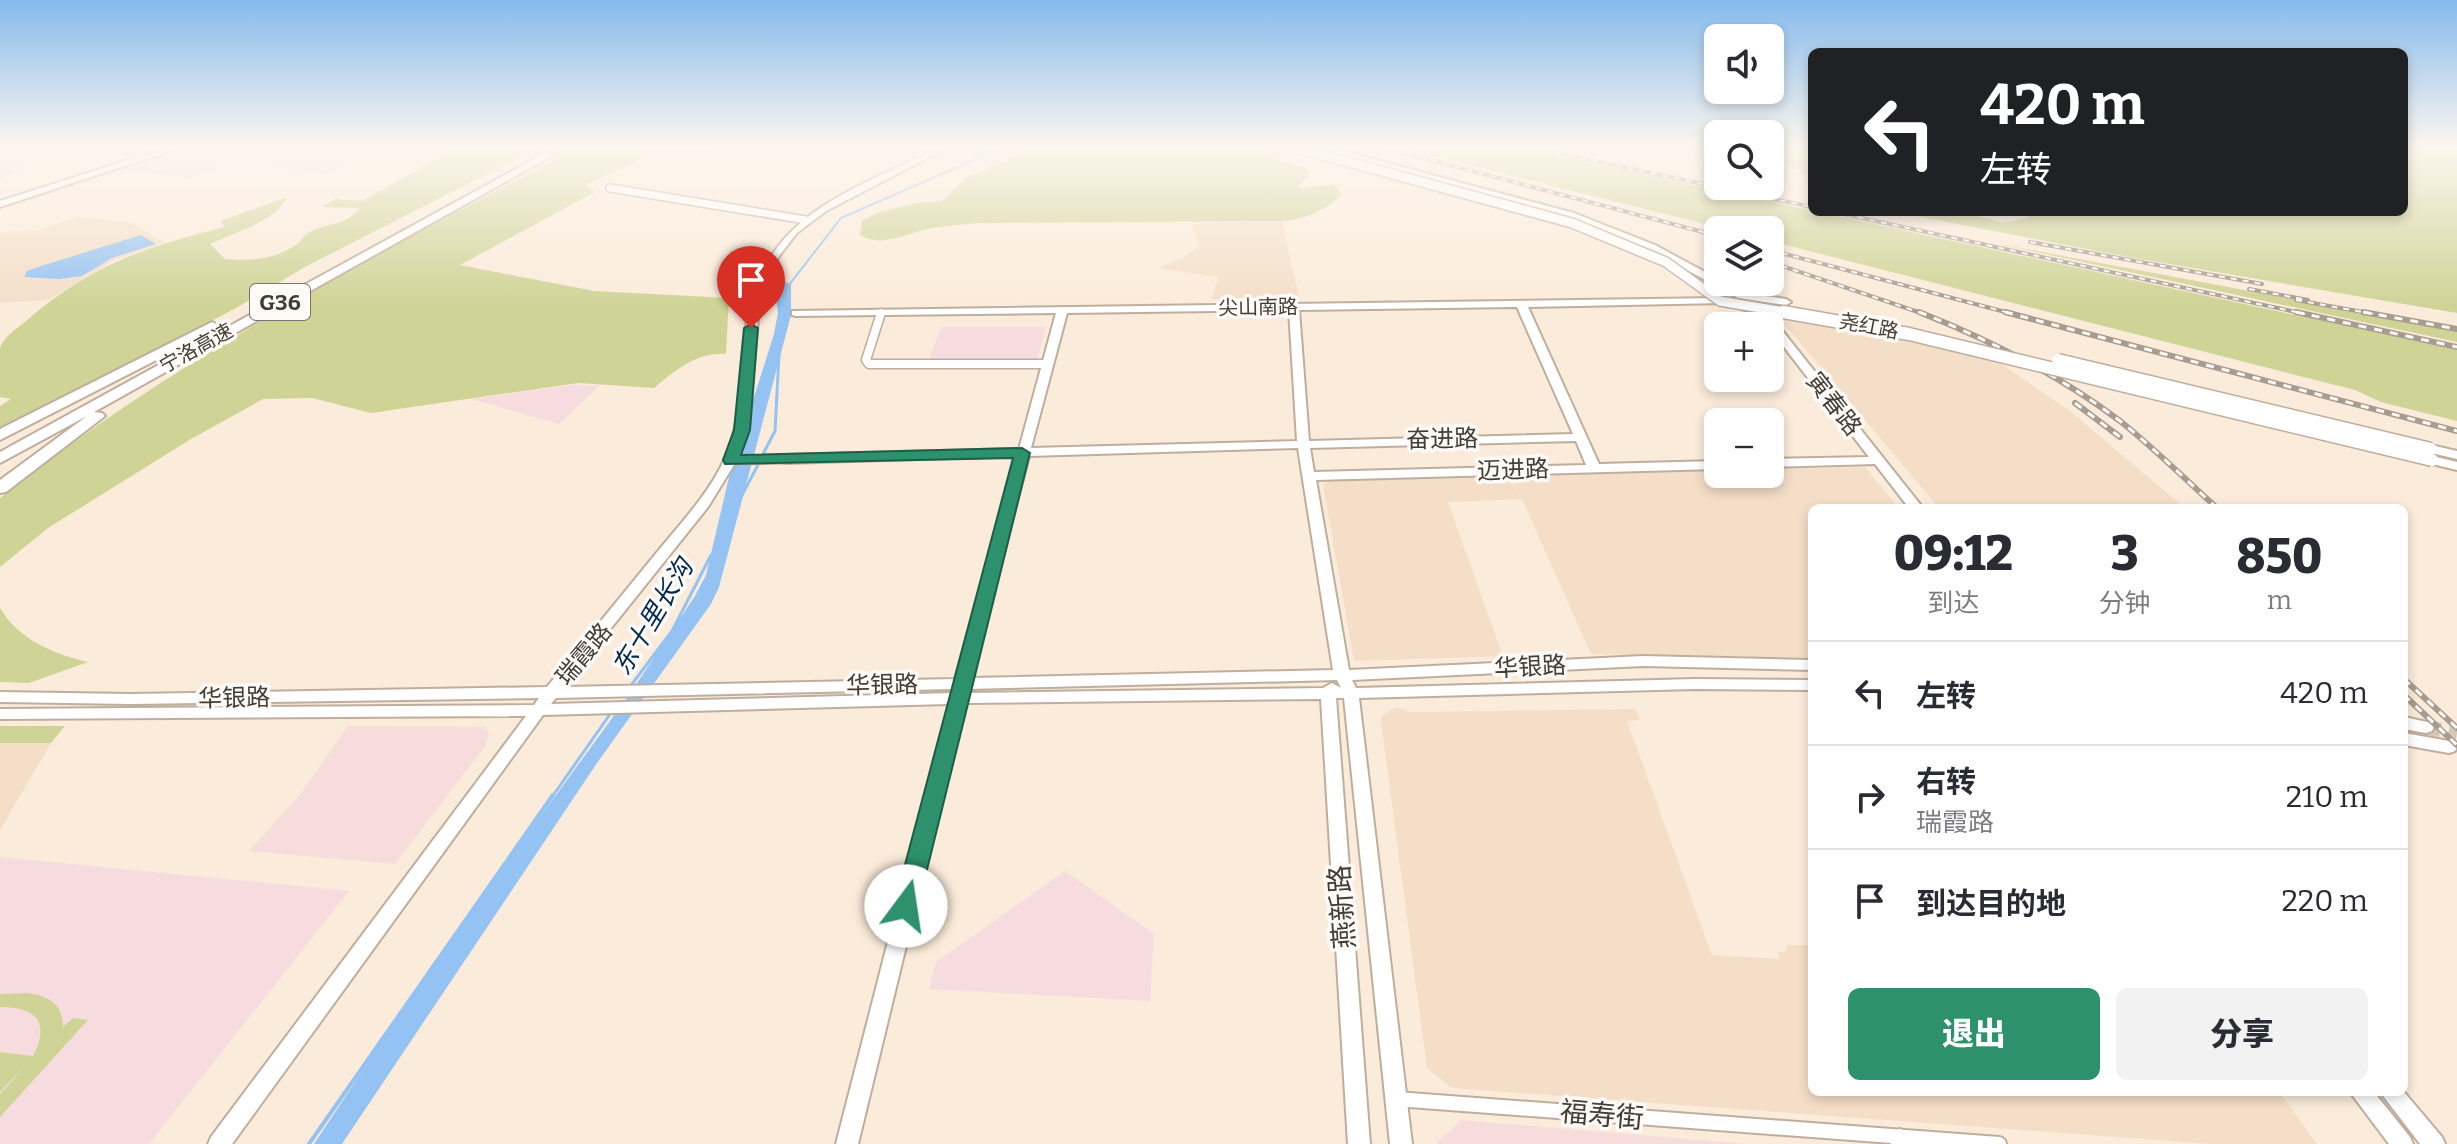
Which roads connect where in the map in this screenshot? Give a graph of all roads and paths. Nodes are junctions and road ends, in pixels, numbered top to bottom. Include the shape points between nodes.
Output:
1 (451, 201) edge
2 (464, 201) edge
3 (692, 201) edge
4 (837, 201) edge
5 (1491, 201) edge
6 (1521, 201) edge
7 (806, 220) junction
8 (348, 265) junction
9 (276, 295) junction
10 (1720, 301) junction
11 (1521, 303) junction
12 (1294, 307) junction
13 (1746, 307) junction
14 (1062, 310) junction
15 (796, 313) dead end
16 (881, 313) junction
17 (1047, 364) junction
18 (0, 435) edge
19 (1580, 437) junction
20 (1303, 442) junction
21 (0, 450) edge
22 (1022, 453) junction
23 (2431, 454) junction
24 (2457, 455) edge
25 (0, 458) edge
26 (785, 459) joint
27 (731, 460) junction
28 (1878, 460) junction
29 (1784, 463) edge
30 (1704, 465) edge
31 (2457, 466) edge
32 (1594, 468) junction
33 (1308, 476) junction
34 (0, 488) edge
35 (1913, 504) edge
36 (1808, 665) edge
37 (1342, 675) junction
38 (1808, 685) edge
39 (960, 691) junction
40 (552, 692) junction
41 (1328, 693) junction
42 (1351, 693) junction
43 (0, 697) edge
44 (540, 710) junction
45 (0, 714) edge
46 (2408, 724) edge
47 (2426, 727) tunnel mouth
48 (2408, 740) edge
49 (2449, 747) dead end
50 (2364, 1096) edge
51 (2394, 1096) edge
52 (1396, 1099) junction
53 (1902, 1141) edge
54 (219, 1144) edge
55 (847, 1144) edge
56 (1359, 1144) edge
57 (1401, 1144) edge
58 (1999, 1144) edge
59 (2402, 1144) edge
60 (2434, 1144) edge

1 - 9 highway, 宁洛高速 / G36
2 - 8 highway, 宁洛高速 / G36
3 - 7 street
4 - 7 street, 瑞霞路
5 - 10 street, 尧红路, bridge via 1577,225 1659,259
6 - 23 street, 尧红路, bridge via 1652,247 1742,296 1910,325
7 - 27 street, 瑞霞路 via 775,252 758,286 742,430
8 - 25 highway, 宁洛高速 / G36
8 - 34 highway via 151,379
9 - 18 highway
9 - 21 highway, 宁洛高速 / G36
10 - 11 street, 尖山南路
10 - 13 street, 尧红路, bridge
11 - 12 street, 尖山南路
11 - 19 street
12 - 14 street, 尖山南路
12 - 20 street, 燕新路
13 - 23 street, 尧红路, bridge via 1909,334
13 - 28 street, 寅春路 via 1765,316
14 - 16 street, 尖山南路
14 - 17 street
15 - 16 street, 尖山南路
16 - 17 street via 869,364
17 - 22 street
19 - 20 street, 奋进路
19 - 32 street
20 - 22 street, 奋进路
20 - 33 street, 燕新路
22 - 26 street, 奋进路
22 - 39 street
23 - 24 street, 尧红路
23 - 31 street, 尧红路
26 - 27 street
27 - 40 street, 瑞霞路 via 681,533
28 - 29 street
28 - 35 street, 寅春路
30 - 32 street, 迈进路
32 - 33 street, 迈进路
33 - 37 street, 燕新路
36 - 37 street, 华银路 via 1643,661
37 - 39 street, 华银路
37 - 41 street
37 - 42 street, 燕新路
38 - 42 street, 华银路
39 - 40 street, 华银路
39 - 41 street, 华银路
39 - 44 street, 华银路
39 - 55 street
40 - 43 street, 华银路
40 - 44 street, 瑞霞路
41 - 42 street, 华银路
41 - 56 street, 燕新路
42 - 52 street, 燕新路
44 - 45 street, 华银路
44 - 54 street, 瑞霞路
46 - 47 street
48 - 49 street
50 - 59 street
51 - 60 street
52 - 53 street, 福寿街
52 - 57 street, 燕新路
53 - 58 street, 福寿街

